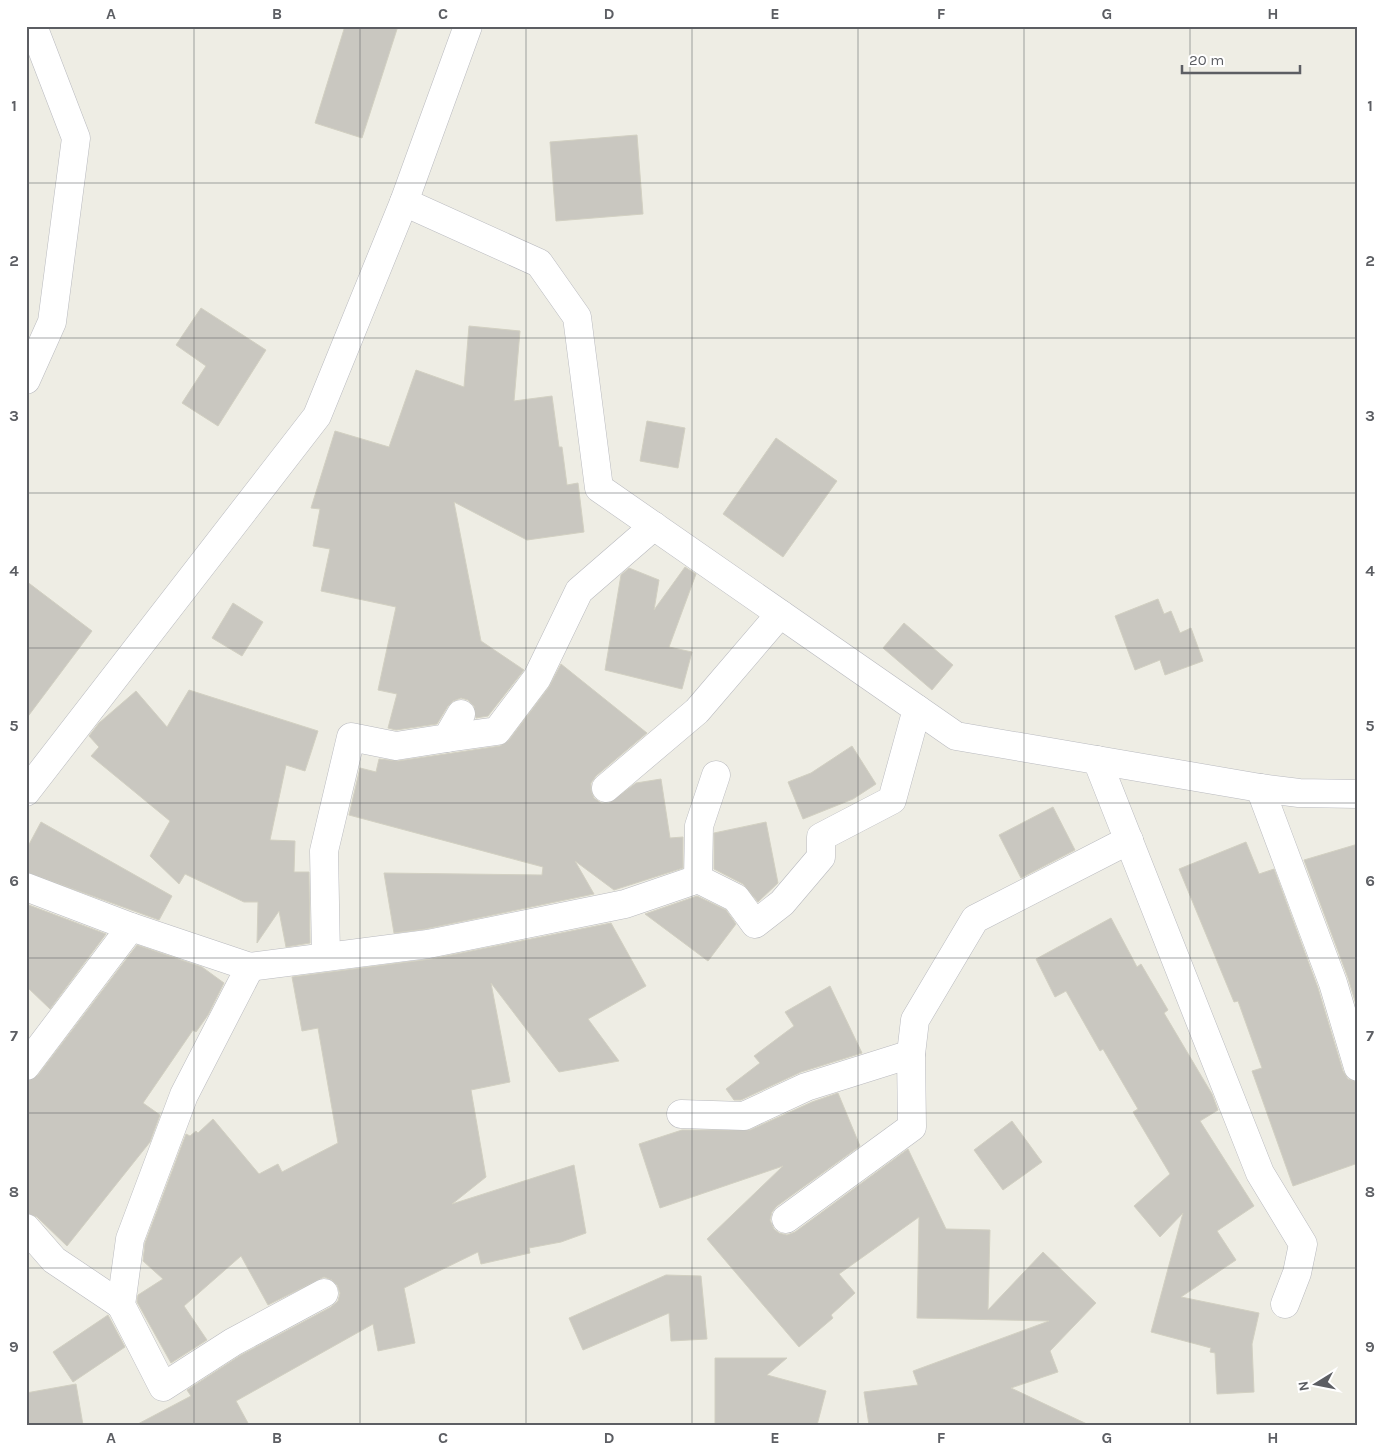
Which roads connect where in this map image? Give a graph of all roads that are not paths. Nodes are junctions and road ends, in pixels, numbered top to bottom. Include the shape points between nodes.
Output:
1 (33, 26) edge
2 (468, 26) edge
3 (404, 202) junction
4 (26, 380) edge
5 (654, 526) junction
6 (780, 614) junction
7 (917, 709) junction
8 (461, 714) dead end
9 (447, 738) junction
10 (1097, 760) junction
11 (716, 775) dead end
12 (606, 788) dead end
13 (1260, 788) junction
14 (26, 792) edge
15 (1358, 794) edge
16 (1129, 840) junction
17 (698, 879) junction
18 (26, 887) edge
19 (131, 927) junction
20 (326, 956) junction
21 (250, 967) junction
22 (911, 1054) junction
23 (26, 1066) edge
24 (1358, 1066) edge
25 (682, 1114) dead end
26 (786, 1218) dead end
27 (26, 1228) edge
28 (324, 1293) dead end
29 (1286, 1304) dead end
30 (122, 1305) junction

1 - 4 street via 76,138 52,322
2 - 3 street
3 - 5 street via 539,263 576,318 599,488
3 - 14 street via 317,416
5 - 6 street
5 - 9 street via 579,591 537,678 497,731
6 - 7 street
6 - 12 street via 697,711
7 - 10 street via 956,736
7 - 17 street via 892,800 821,838 821,857 782,903 755,924 736,898
8 - 9 street
9 - 20 street via 396,746 351,736 324,851
10 - 13 street
10 - 16 street
11 - 17 street via 698,826
13 - 15 street via 1299,793
13 - 24 street via 1333,983
16 - 22 street via 975,919 915,1020
16 - 29 street via 1260,1173 1303,1244
17 - 20 street via 625,904 428,944
18 - 19 street
19 - 21 street
19 - 23 street
20 - 21 street
21 - 30 street via 184,1095 162,1150 130,1239
22 - 25 street via 806,1087 744,1116
22 - 26 street via 912,1127
27 - 30 street via 54,1260
28 - 30 street via 233,1342 163,1387

